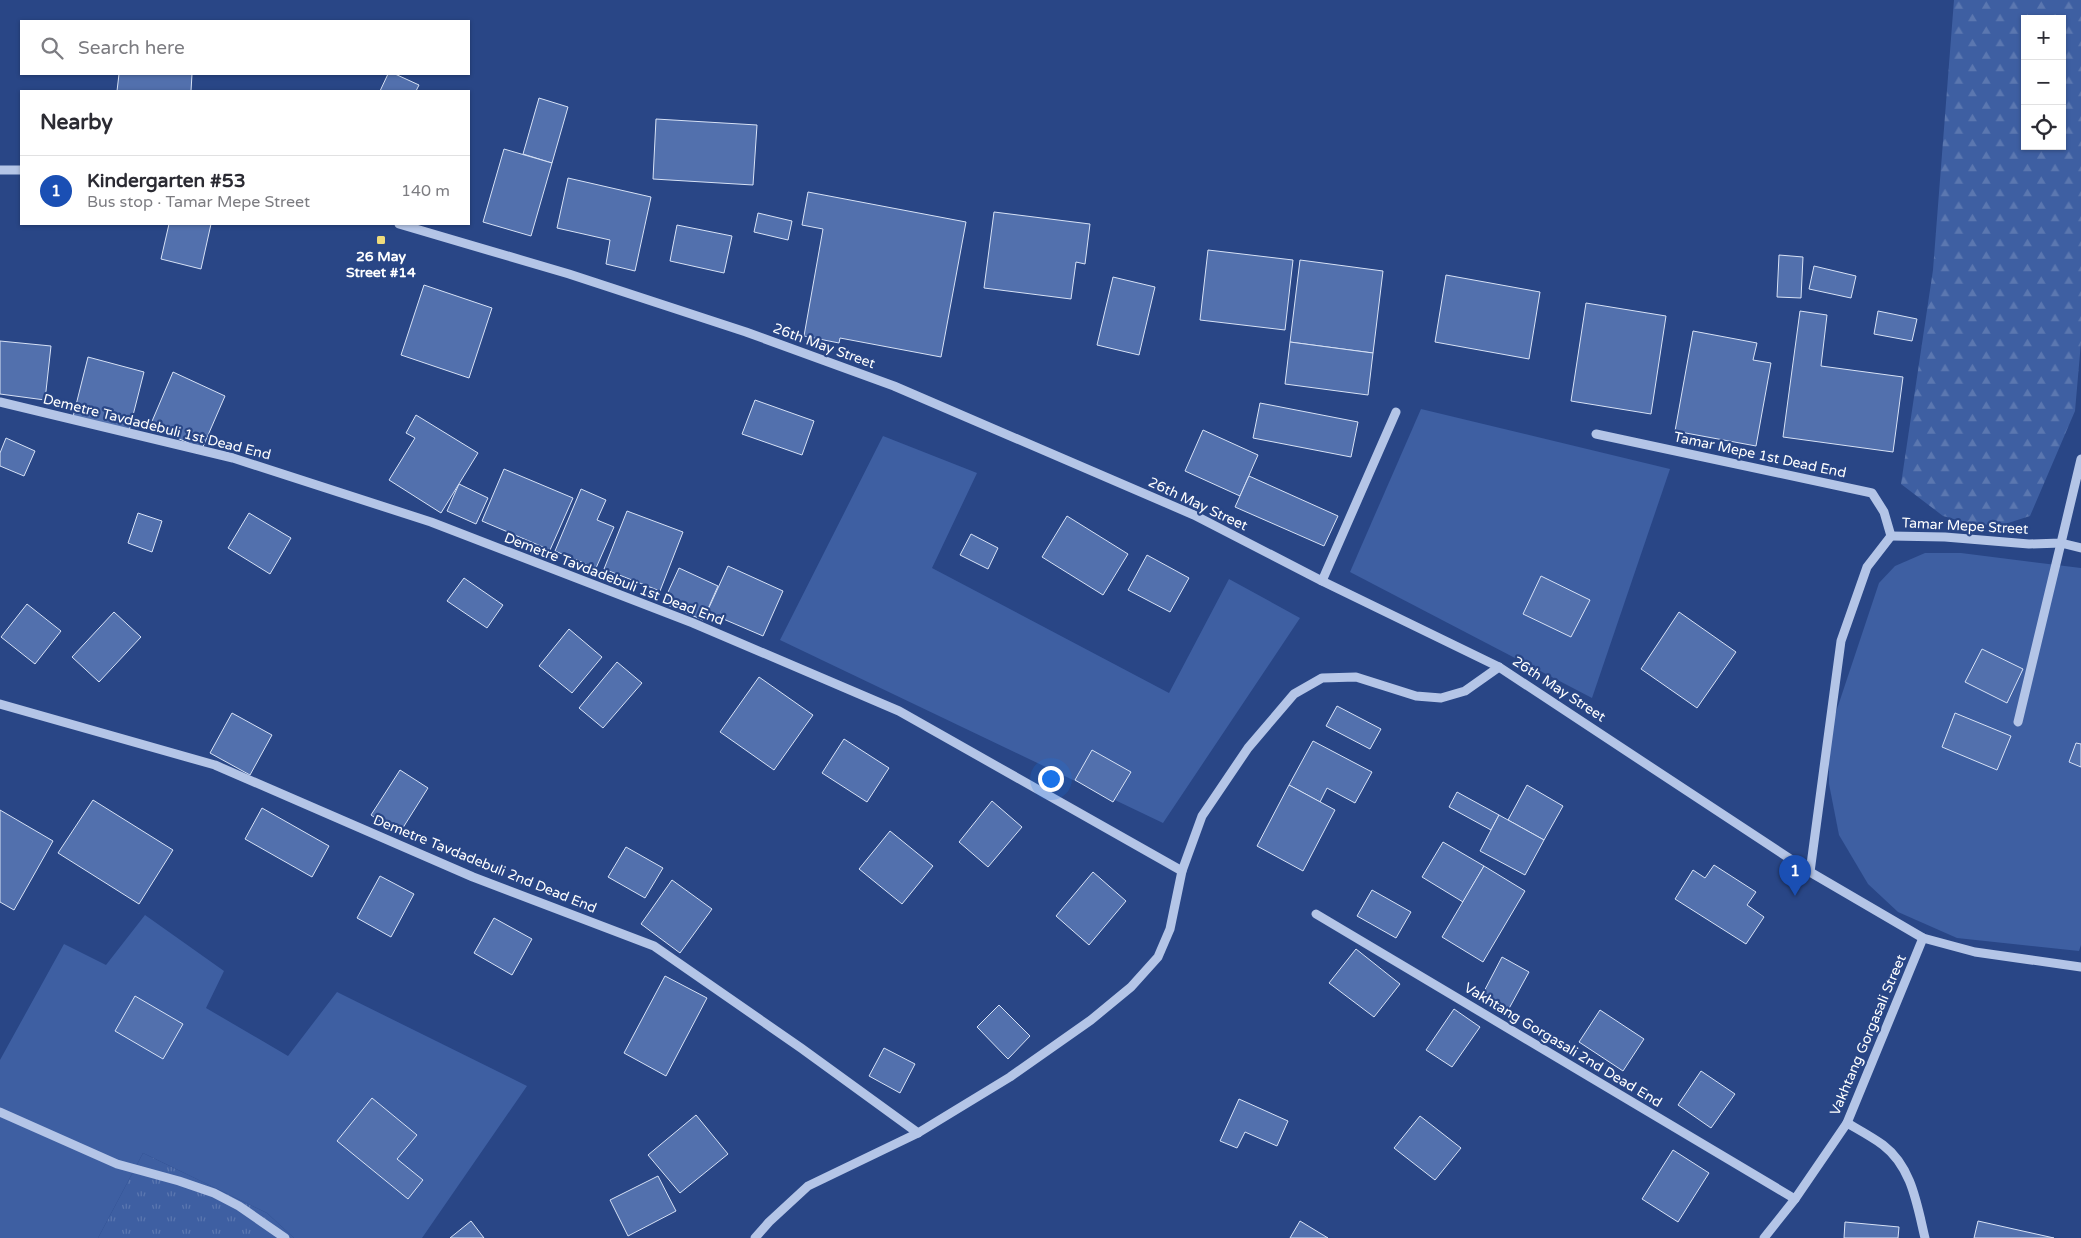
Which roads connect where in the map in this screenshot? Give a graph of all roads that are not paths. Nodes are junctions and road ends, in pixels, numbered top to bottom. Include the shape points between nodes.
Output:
1 (0, 170) edge
2 (20, 170) edge
3 (402, 225) edge
4 (0, 402) edge
5 (1396, 412) dead end
6 (1596, 434) dead end
7 (2081, 459) edge
8 (1891, 536) junction
9 (2061, 544) junction
10 (2081, 548) edge
11 (1322, 581) junction
12 (1499, 666) junction
13 (0, 704) edge
14 (2018, 722) dead end
15 (1182, 871) junction
16 (1810, 872) junction
17 (1316, 914) dead end
18 (1923, 938) junction
19 (2081, 967) edge
20 (0, 1112) edge
21 (1847, 1123) junction
22 (918, 1133) junction
23 (1795, 1199) junction
24 (285, 1238) edge
25 (755, 1238) edge
26 (1764, 1238) edge
27 (1925, 1238) edge

1 - 2 street
3 - 11 street, 26th May Street via 569,274 737,329 894,386 1194,515
4 - 15 street, Demetre Tavdadebuli 1st Dead End via 233,458 431,522 693,623 899,711
5 - 11 street
6 - 8 street, Tamar Mepe 1st Dead End via 1872,493 1884,512
7 - 9 street
8 - 9 street, Tamar Mepe Street
8 - 16 street, Tamar Mepe Street via 1867,567 1841,641
9 - 10 street, Tamar Mepe Street
9 - 14 street
11 - 12 street, 26th May Street
12 - 15 street via 1465,691 1441,698 1416,696 1356,677 1322,678 1294,694 1248,748 1202,816
12 - 16 street, 26th May Street
13 - 22 street, Demetre Tavdadebuli 2nd Dead End via 215,766 473,877 654,946
15 - 22 street via 1170,929 1158,956 1131,988 1010,1078
16 - 18 street, 26th May Street
17 - 23 street, Vakhtang Gorgasali 2nd Dead End
18 - 19 street, 26th May Street via 1975,952
18 - 21 street, Vakhtang Gorgasali Street
20 - 24 street via 117,1164 214,1193
21 - 23 street, Vakhtang Gorgasali Street
21 - 27 street via 1884,1146 1901,1163 1912,1186
22 - 25 street via 808,1186
23 - 26 street, Vakhtang Gorgasali Street

